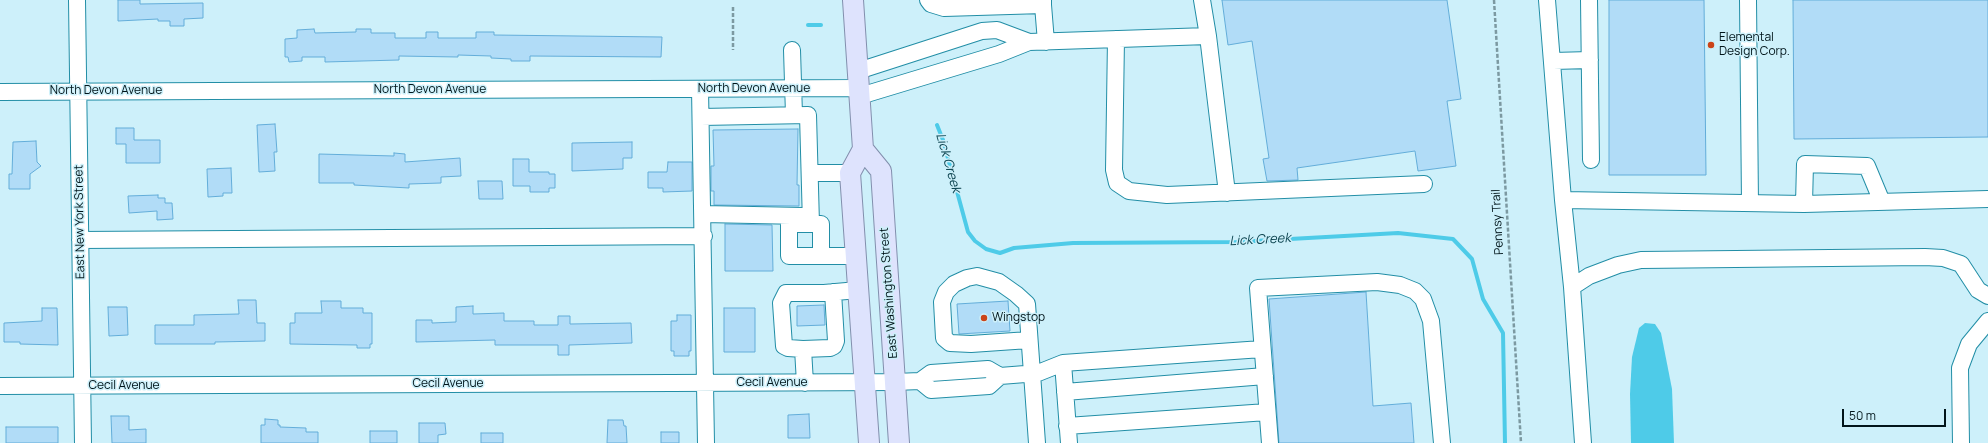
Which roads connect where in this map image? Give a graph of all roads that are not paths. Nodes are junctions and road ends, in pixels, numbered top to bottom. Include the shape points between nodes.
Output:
1 (77, 0) edge
2 (853, 0) edge
3 (928, 0) edge
4 (1202, 0) edge
5 (1547, 0) edge
6 (1589, 0) edge
7 (1748, 0) edge
8 (1043, 3) edge
9 (1208, 36) junction
10 (1116, 39) junction
11 (1029, 42) junction
12 (1046, 42) junction
13 (792, 50) dead end
14 (1590, 60) junction
15 (1553, 61) junction
16 (859, 85) junction
17 (700, 89) junction
18 (792, 89) junction
19 (78, 91) junction
20 (0, 92) edge
21 (794, 115) junction
22 (701, 117) junction
23 (864, 149) junction
24 (1591, 160) dead end
25 (810, 173) junction
26 (850, 173) junction
27 (1424, 184) dead end
28 (1227, 193) junction
29 (1988, 199) edge
30 (1563, 200) junction
31 (1882, 202) junction
32 (1750, 203) junction
33 (1804, 204) junction
34 (703, 214) junction
35 (811, 220) junction
36 (704, 236) junction
37 (80, 240) junction
38 (822, 256) junction
39 (856, 256) junction
40 (1572, 287) junction
41 (858, 290) junction
42 (833, 292) junction
43 (1988, 296) edge
44 (1988, 321) edge
45 (1029, 340) junction
46 (803, 348) junction
47 (1262, 348) junction
48 (1063, 363) junction
49 (1031, 374) junction
50 (1264, 376) junction
51 (895, 382) junction
52 (705, 383) junction
53 (805, 383) junction
54 (864, 383) junction
55 (0, 386) edge
56 (82, 386) junction
57 (1065, 392) junction
58 (1267, 412) junction
59 (1067, 426) junction
60 (83, 443) edge
61 (706, 443) edge
62 (868, 443) edge
63 (899, 443) edge
64 (1037, 443) edge
65 (1069, 443) edge
66 (1270, 443) edge
67 (1442, 443) edge
68 (1583, 443) edge
69 (1961, 443) edge

1 - 19 street, East New York Street
2 - 16 main road
3 - 8 street via 931,4 944,8
4 - 9 street
5 - 15 street
6 - 14 street
7 - 32 street
8 - 12 street
9 - 10 street
9 - 28 street
10 - 12 street
10 - 28 street via 1114,170 1117,183 1129,191 1160,194
11 - 12 street
11 - 16 street via 999,54
11 - 16 street via 997,30 982,31
13 - 18 street
14 - 15 street
14 - 24 street
15 - 30 street
16 - 18 street, North Devon Avenue
16 - 23 main road
17 - 18 street, North Devon Avenue
17 - 19 street, North Devon Avenue
17 - 22 street
18 - 21 street
19 - 20 street, North Devon Avenue
19 - 37 street, East New York Street
21 - 22 street
21 - 25 street via 808,115
22 - 34 street
23 - 26 main road
23 - 51 main road, East Washington Street via 881,171
25 - 26 street
25 - 35 street
26 - 39 main road
27 - 28 street
29 - 31 street
30 - 32 street
30 - 40 street
31 - 33 street
31 - 33 street via 1867,166 1805,164
32 - 33 street
34 - 35 street
34 - 36 street
35 - 38 street via 821,224
35 - 38 street via 789,224 789,256
36 - 37 street
36 - 52 street
37 - 56 street, East New York Street
38 - 39 street
39 - 41 main road
40 - 43 street via 1589,276 1641,260 1925,257 1943,258 1961,264 1978,290
40 - 68 street
41 - 42 street
41 - 54 main road
42 - 46 street via 836,341 834,346
42 - 46 street via 786,293 783,297 781,310 784,346
44 - 69 street via 1969,344 1960,368
45 - 45 street via 1027,304 999,282 977,276 954,284 946,292 942,302 944,338 950,343
45 - 49 street
46 - 53 street
47 - 48 street
47 - 50 street
47 - 67 street via 1258,288 1377,282 1400,285 1414,291 1423,299 1431,321
48 - 49 street via 1038,374
48 - 57 street
49 - 51 street, Cecil Avenue via 1000,376 988,386 931,390 920,381
49 - 64 street
50 - 57 street
50 - 58 street
51 - 54 street, Cecil Avenue
51 - 63 main road, East Washington Street
52 - 53 street, Cecil Avenue
52 - 56 street, Cecil Avenue
52 - 61 street
53 - 54 street, Cecil Avenue
54 - 62 main road
55 - 56 street, Cecil Avenue
56 - 60 street, East New York Street
57 - 59 street
58 - 59 street
58 - 66 street
59 - 65 street

